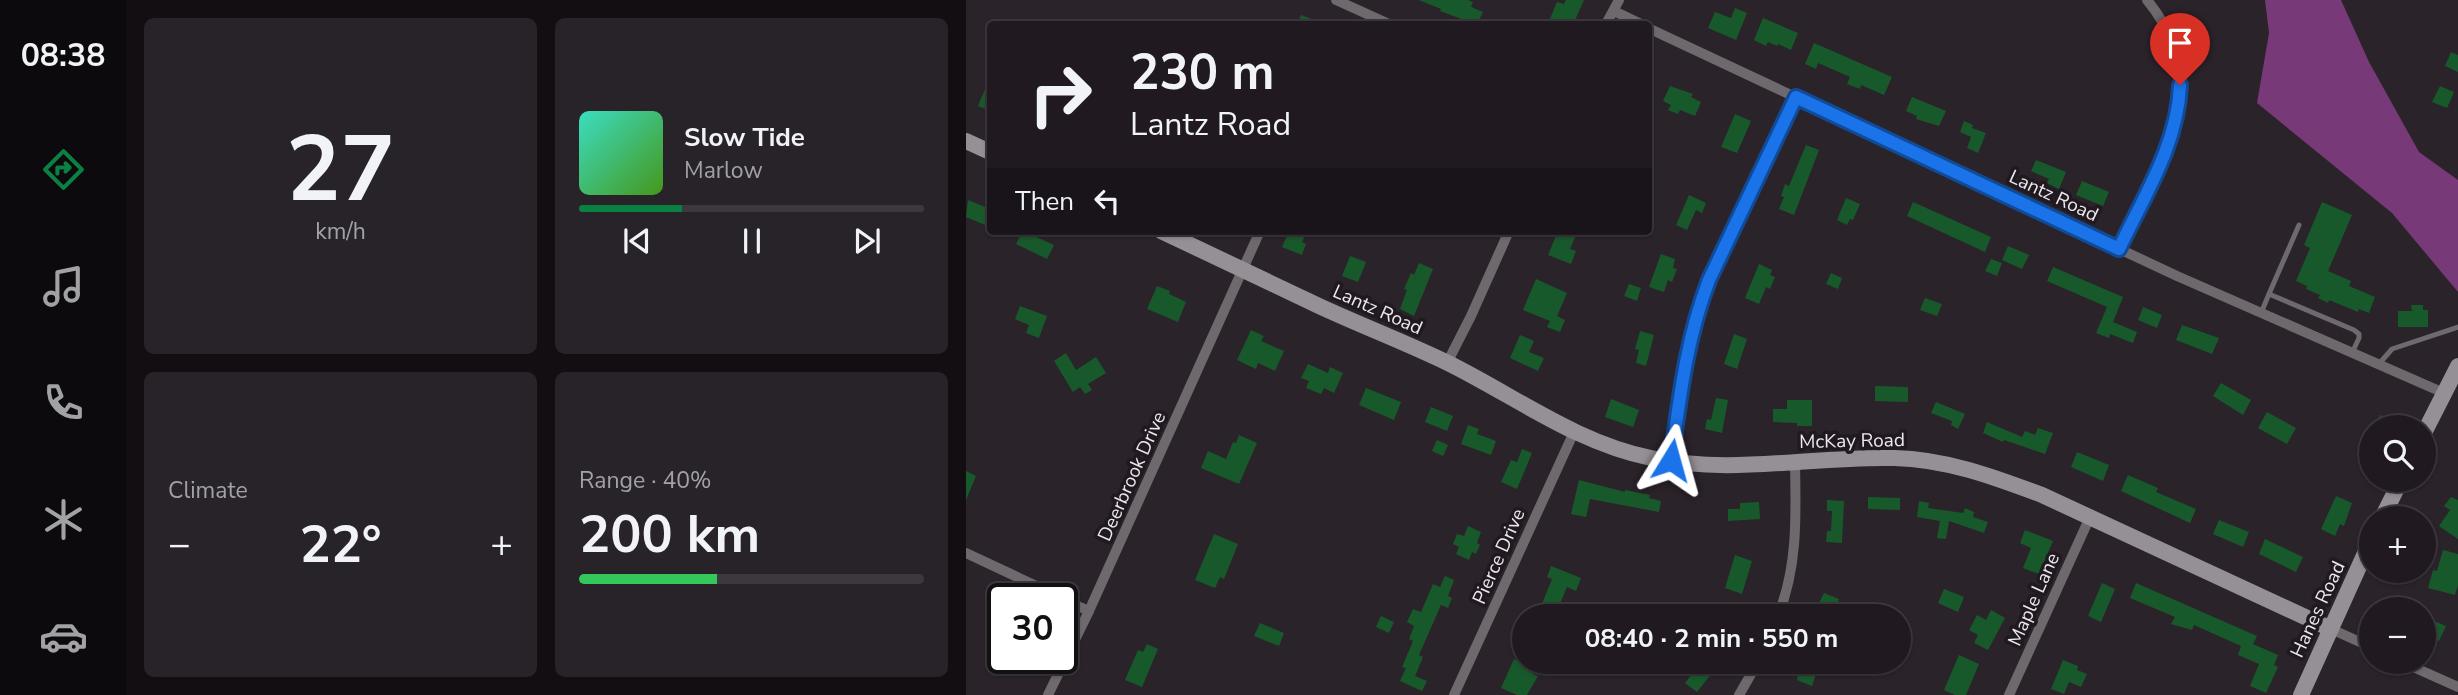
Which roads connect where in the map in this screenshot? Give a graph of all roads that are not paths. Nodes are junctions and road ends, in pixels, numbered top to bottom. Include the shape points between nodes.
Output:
1 (1336, 0) edge
2 (1619, 0) edge
3 (2147, 0) edge
4 (1363, 12) junction
5 (1614, 12) junction
6 (1358, 21) edge
7 (1382, 21) edge
8 (1608, 21) edge
9 (1634, 21) edge
10 (1652, 30) edge
11 (1796, 97) junction
12 (966, 141) edge
13 (987, 151) edge
14 (2299, 225) dead end
15 (1170, 235) edge
16 (1258, 235) edge
17 (1507, 235) edge
18 (2119, 249) junction
19 (1242, 269) junction
20 (2269, 294) junction
21 (2261, 313) junction
22 (2458, 327) edge
23 (2352, 353) junction
24 (1447, 363) junction
25 (2378, 365) junction
26 (2458, 366) edge
27 (2444, 393) junction
28 (2433, 415) edge
29 (1574, 432) junction
30 (1671, 460) junction
31 (1795, 463) junction
32 (2090, 517) junction
33 (966, 553) edge
34 (2359, 567) edge
35 (1029, 583) edge
36 (1782, 604) edge
37 (1078, 606) edge
38 (1089, 611) junction
39 (2331, 629) junction
40 (2359, 642) edge
41 (1751, 674) edge
42 (2428, 674) edge
43 (2456, 687) edge
44 (1048, 695) edge
45 (1454, 695) edge
46 (1740, 695) edge
47 (2009, 695) edge
48 (2301, 695) edge

1 - 4 street
2 - 5 street
3 - 18 street via 2170,39 2179,98 2166,151
4 - 6 street
4 - 7 street
5 - 8 street
5 - 9 street
10 - 11 street, Lantz Road
11 - 18 street, Lantz Road
11 - 30 street via 1698,310 1685,360
12 - 13 street
14 - 20 lane
15 - 19 street, Lantz Road
16 - 19 street, Deerbrook Drive
17 - 24 street
18 - 21 street, Lantz Road
19 - 24 street, Lantz Road
19 - 38 street, Deerbrook Drive
20 - 21 lane
20 - 23 lane via 2354,330 2359,338
21 - 23 street, Lantz Road
22 - 25 lane via 2392,349
23 - 25 street, Lantz Road
24 - 29 street, McKay Road
25 - 27 street, Lantz Road
26 - 27 street
27 - 28 street
29 - 30 street, McKay Road via 1627,452
29 - 45 street, Pierce Drive
30 - 31 street, McKay Road via 1728,466
31 - 32 street, McKay Road via 1896,458 1957,466
31 - 36 street via 1794,552
32 - 39 street, McKay Road
32 - 47 street, Maple Lane
33 - 35 street
34 - 39 street, Hanes Road
37 - 38 street
38 - 44 street, Deerbrook Drive
39 - 40 street
39 - 48 street, Hanes Road
41 - 46 street
42 - 43 street

